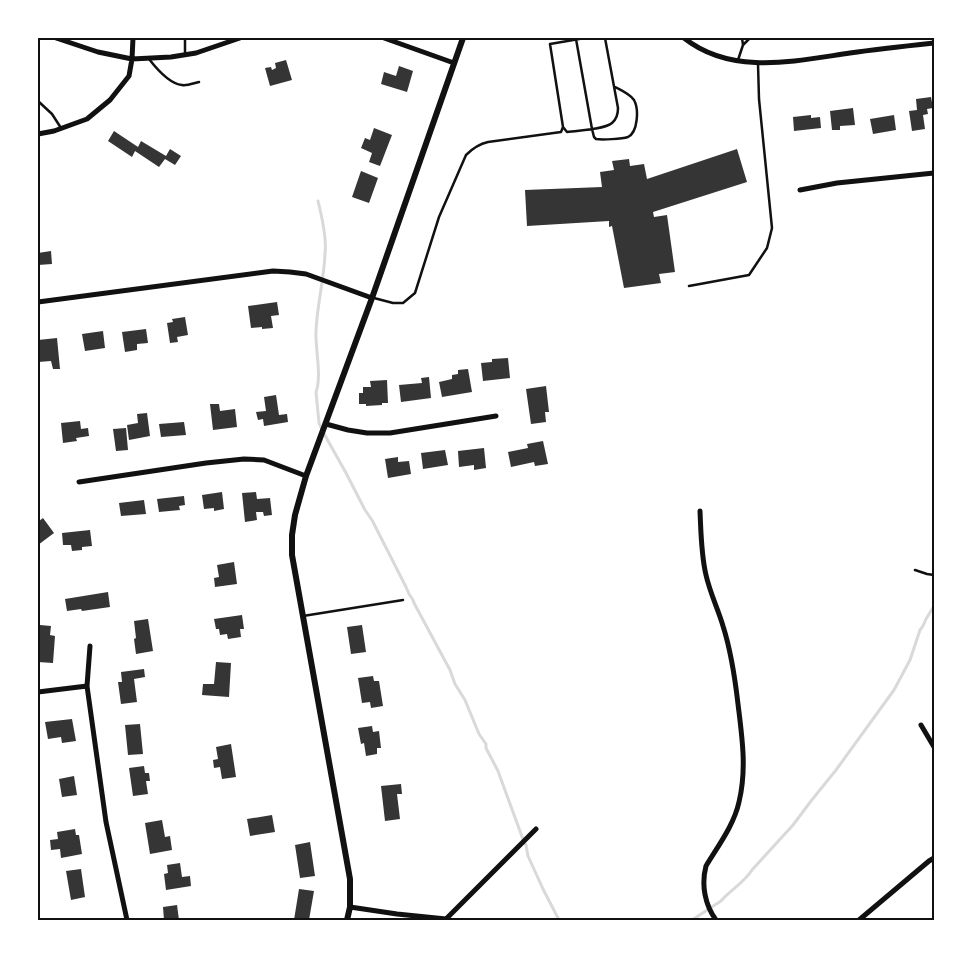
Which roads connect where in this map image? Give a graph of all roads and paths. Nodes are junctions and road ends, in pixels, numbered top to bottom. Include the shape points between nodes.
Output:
1 (56, 38) edge
2 (133, 38) edge
3 (185, 38) edge
4 (240, 38) edge
5 (384, 38) edge
6 (463, 38) edge
7 (584, 38) edge
8 (605, 38) edge
9 (684, 38) edge
10 (742, 38) edge
11 (750, 38) edge
12 (576, 39) junction
13 (934, 43) edge
14 (742, 45) junction
15 (184, 54) junction
16 (148, 58) junction
17 (132, 59) junction
18 (454, 62) junction
19 (738, 62) junction
20 (758, 62) junction
21 (199, 82) dead end
22 (614, 86) junction
23 (38, 101) edge
24 (563, 127) junction
25 (61, 128) junction
26 (592, 129) junction
27 (38, 134) edge
28 (934, 173) edge
29 (800, 190) dead end
30 (688, 286) dead end
31 (372, 298) junction
32 (38, 302) edge
33 (496, 416) dead end
34 (326, 424) junction
35 (306, 476) junction
36 (79, 482) dead end
37 (700, 511) dead end
38 (915, 570) dead end
39 (934, 575) edge
40 (403, 600) dead end
41 (303, 616) junction
42 (90, 646) dead end
43 (87, 686) junction
44 (38, 692) edge
45 (921, 725) dead end
46 (934, 747) edge
47 (536, 829) dead end
48 (934, 858) edge
49 (350, 907) junction
50 (446, 919) edge
51 (127, 920) edge
52 (347, 920) edge
53 (716, 920) edge
54 (859, 920) edge

1 - 17 street
2 - 17 street
3 - 15 lane
4 - 15 street
5 - 18 street
6 - 18 street
7 - 12 lane
8 - 22 lane
9 - 19 street via 707,52
10 - 14 lane
11 - 14 lane
12 - 24 lane via 550,44
12 - 26 lane
13 - 20 street via 810,59
14 - 19 lane
15 - 16 street
16 - 17 street
16 - 21 lane via 174,82 182,85
17 - 25 street via 129,76 110,100 87,120
18 - 31 street
19 - 20 street
20 - 30 lane via 772,228 767,248 749,275
22 - 26 lane via 618,116 613,123
22 - 26 lane via 634,101 638,117 633,132 627,137 602,140 594,137
23 - 25 lane
24 - 26 lane via 568,132
24 - 31 lane via 561,132 488,142 473,148 466,155 440,218 415,293 403,303
25 - 27 street
28 - 29 street
31 - 32 street via 306,274 273,271
31 - 34 street
33 - 34 street via 390,433 367,433
34 - 35 street
35 - 36 street via 264,460 244,459
35 - 41 street via 292,535 292,555
37 - 53 street via 706,575 729,647 744,764 739,804 704,875 705,897
38 - 39 lane
40 - 41 lane
41 - 49 street via 350,879
42 - 43 street
43 - 44 street
43 - 51 street via 106,822
45 - 46 street
47 - 50 street
48 - 54 street
49 - 50 street
49 - 52 street

